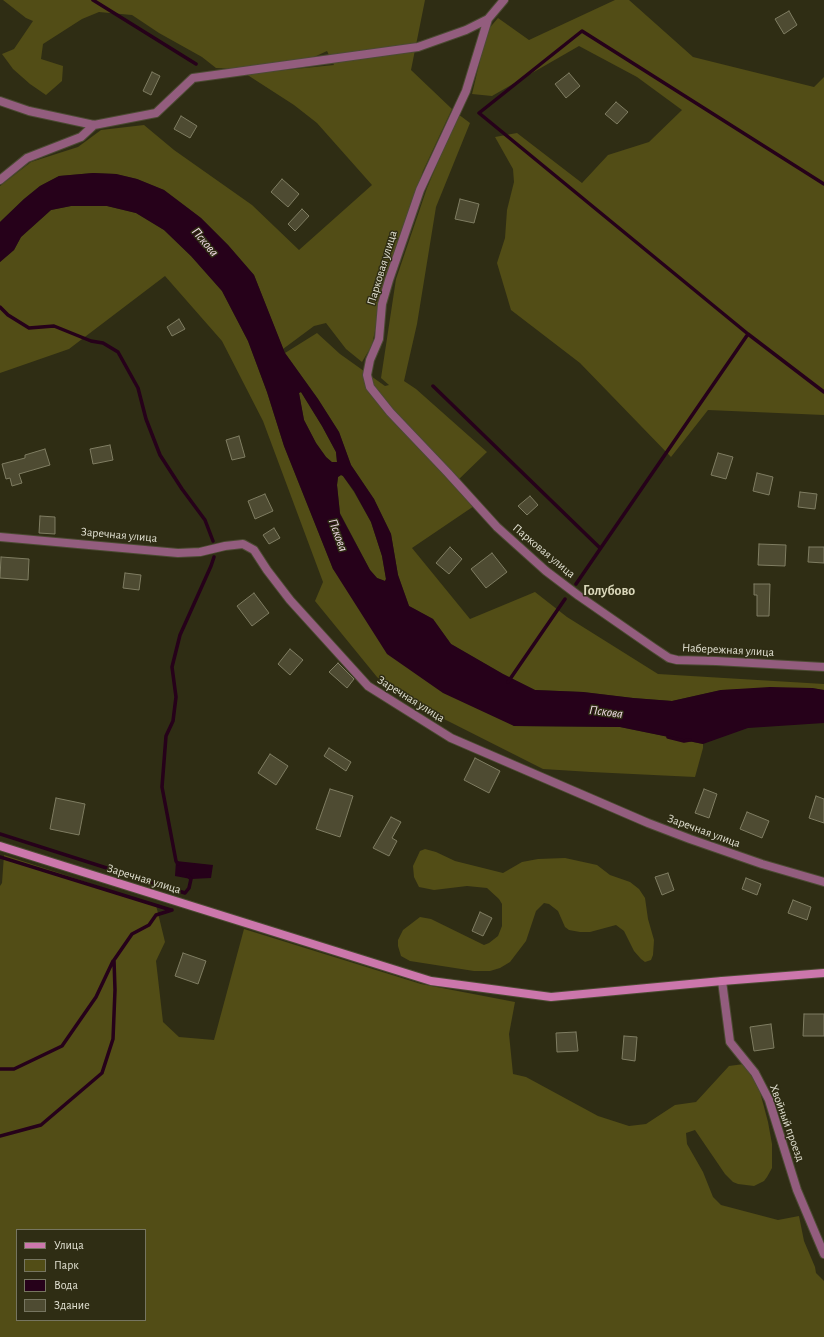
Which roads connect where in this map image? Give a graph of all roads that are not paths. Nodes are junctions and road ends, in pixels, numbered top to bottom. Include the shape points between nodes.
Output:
1 (504, 0) edge
2 (488, 19) junction
3 (0, 101) edge
4 (94, 125) junction
5 (0, 180) edge
6 (0, 537) edge
7 (578, 596) joint
8 (824, 667) edge
9 (0, 846) edge
10 (824, 882) edge
11 (824, 973) edge
12 (722, 981) junction
13 (824, 1254) edge

1 - 2 street, Парковая улица
2 - 4 street via 418,48 193,78 156,113
2 - 7 street, Парковая улица via 466,91 420,190 389,280 382,304 379,339 367,375 370,387 390,412 497,527
3 - 4 street via 29,111
4 - 5 street via 81,137 27,158
6 - 10 street, Заречная улица via 178,553 200,552 243,544 254,550 290,600 368,686 450,738 648,823 755,861
7 - 8 street, Набережная улица via 669,658
9 - 12 street, Заречная улица via 431,981 551,997
11 - 12 street, Заречная улица
12 - 13 street, Хвойный проезд via 730,1042 756,1073 769,1100 798,1190

